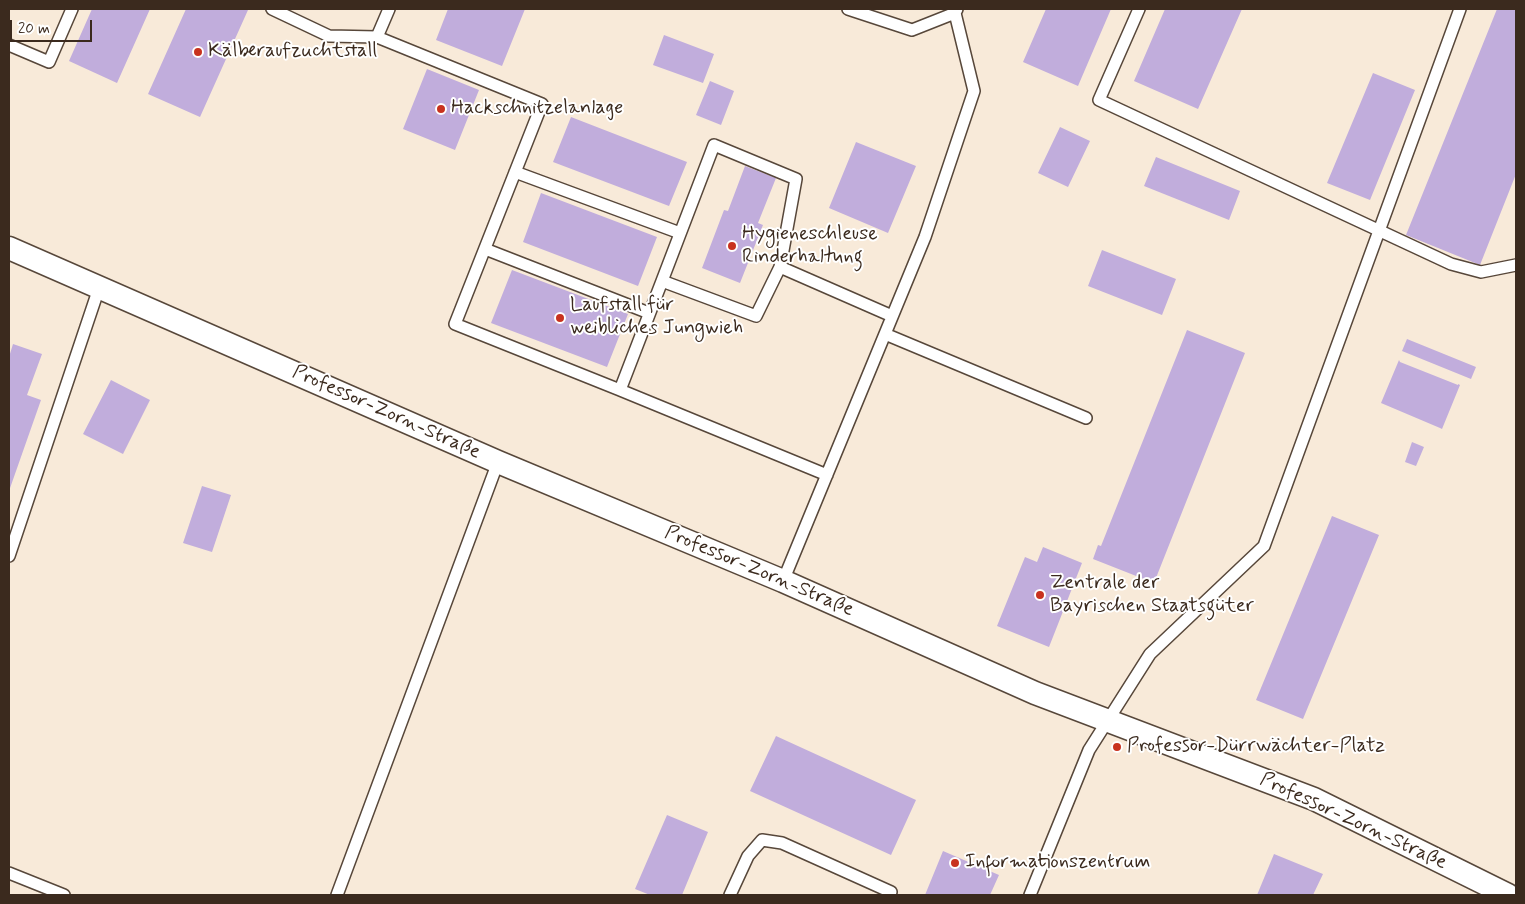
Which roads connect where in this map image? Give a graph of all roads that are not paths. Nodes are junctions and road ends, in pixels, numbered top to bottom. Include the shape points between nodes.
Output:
1 (72, 9) edge
2 (272, 9) edge
3 (389, 9) edge
4 (848, 9) edge
5 (1139, 9) edge
6 (1460, 9) edge
7 (956, 11) edge
8 (377, 37) junction
9 (9, 45) edge
10 (515, 172) junction
11 (1380, 230) junction
12 (680, 233) junction
13 (9, 248) edge
14 (485, 249) junction
15 (1516, 265) edge
16 (780, 267) junction
17 (662, 281) junction
18 (99, 288) junction
19 (649, 313) junction
20 (892, 316) junction
21 (885, 334) junction
22 (620, 390) junction
23 (1086, 418) dead end
24 (498, 462) junction
25 (827, 475) junction
26 (9, 556) edge
27 (783, 582) junction
28 (1108, 720) junction
29 (9, 873) edge
30 (64, 895) edge
31 (337, 895) edge
32 (730, 895) edge
33 (889, 895) edge
34 (1030, 895) edge
35 (1508, 895) edge

1 - 9 lane via 49,62
2 - 8 lane via 329,36
3 - 8 lane
4 - 7 lane via 912,30
5 - 11 lane via 1099,100
6 - 11 lane
7 - 20 lane via 974,91 925,237
8 - 10 lane via 542,104
10 - 12 lane
10 - 14 lane
11 - 15 lane via 1451,264 1482,272
11 - 28 lane via 1264,546 1150,654
12 - 16 lane via 714,145 796,179
12 - 17 lane
13 - 18 street, Professor-Zorn-Straße
14 - 19 lane
14 - 22 lane via 455,324
16 - 17 lane via 756,316
16 - 20 lane
17 - 19 lane
18 - 24 street, Professor-Zorn-Straße
18 - 26 lane
19 - 22 lane
20 - 21 lane
21 - 23 lane
21 - 25 lane
22 - 25 lane
24 - 27 street, Professor-Zorn-Straße
24 - 31 lane
25 - 27 lane
27 - 28 street, Professor-Zorn-Straße via 1035,693
28 - 34 lane via 1090,750
28 - 35 street, Professor-Zorn-Straße via 1314,799
29 - 30 lane
32 - 33 lane via 748,856 762,840 782,843 891,892

